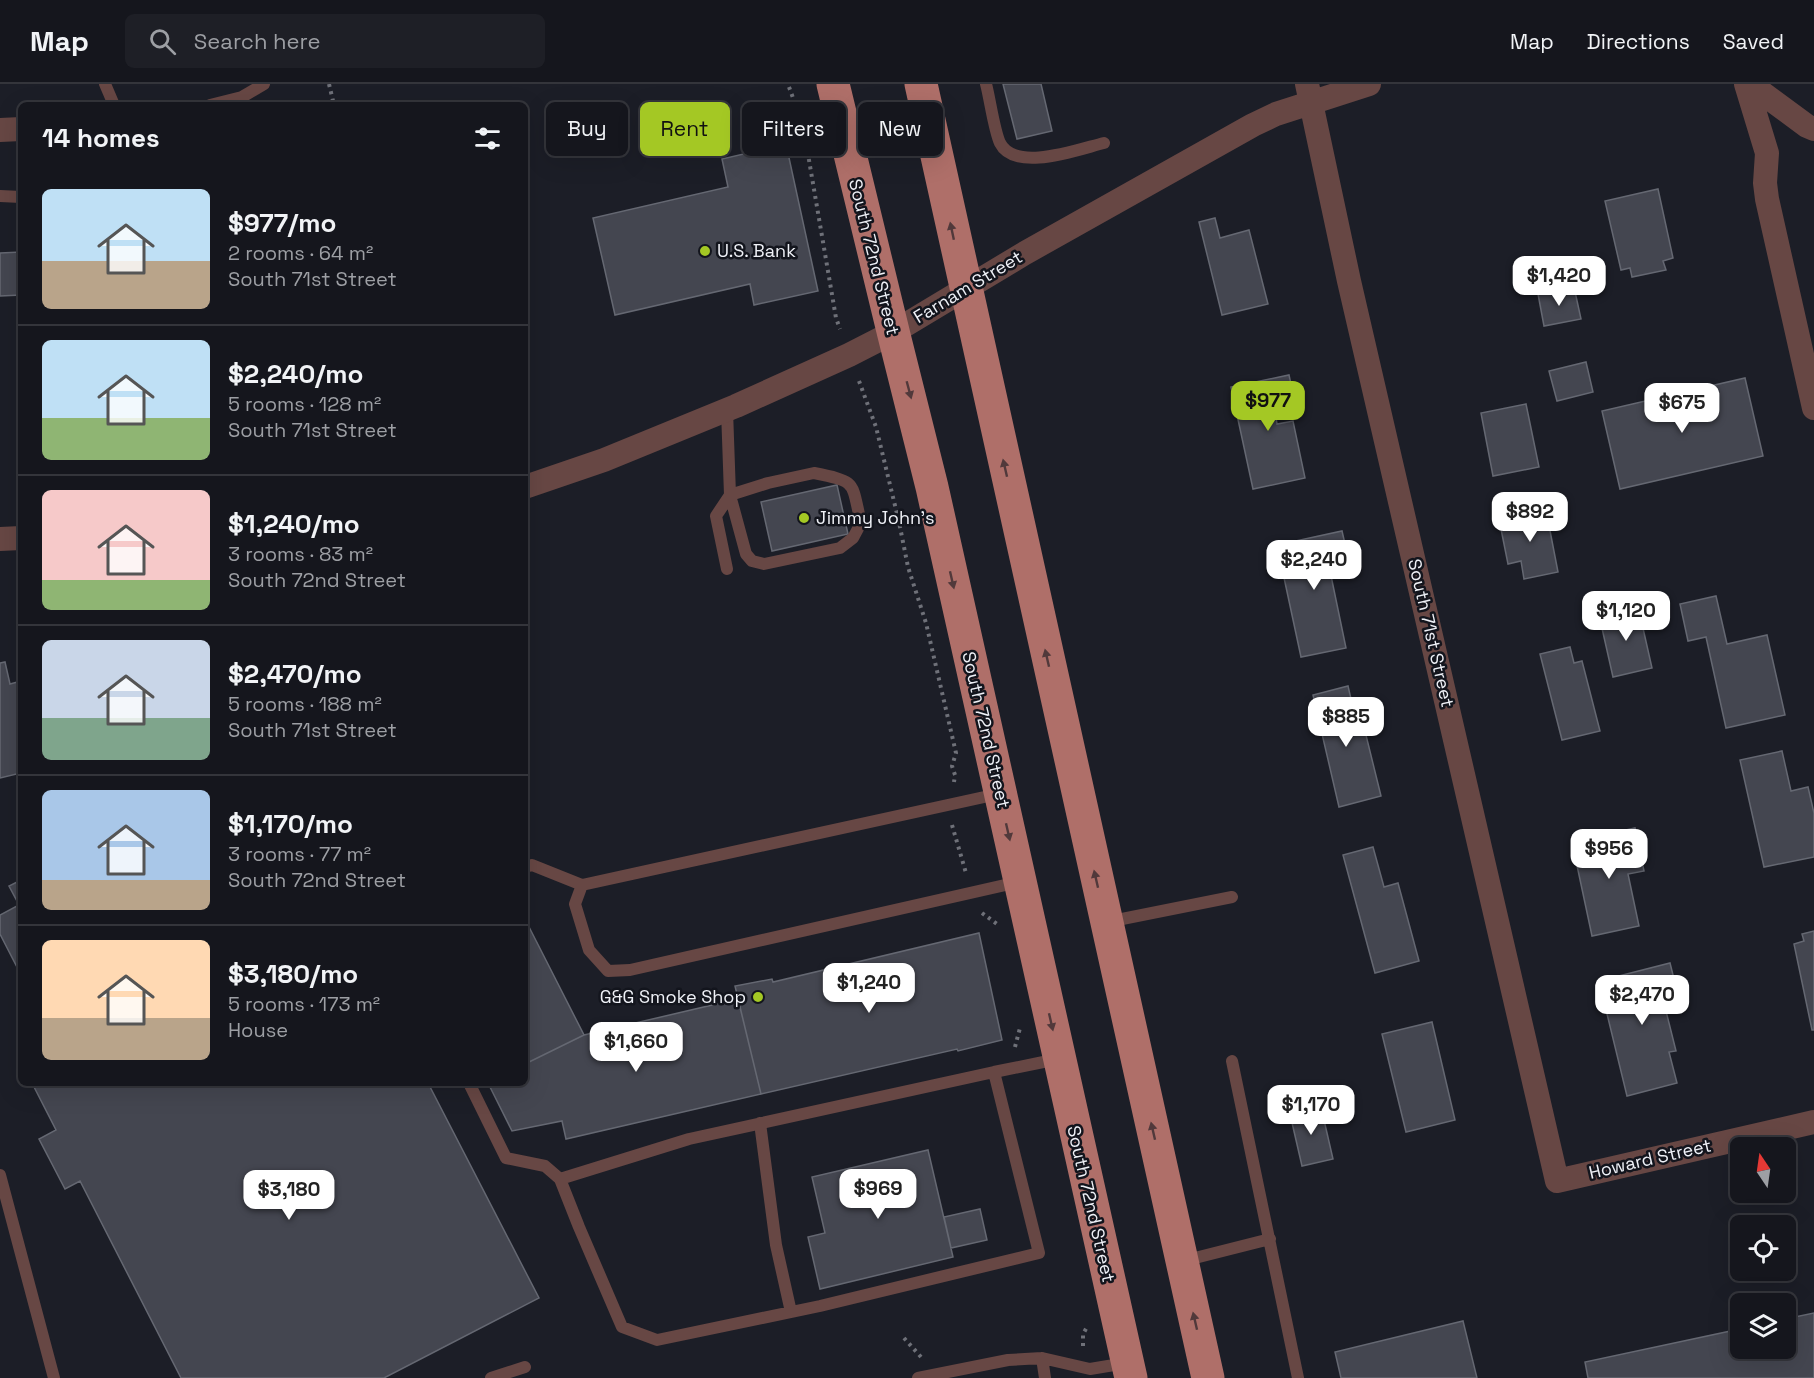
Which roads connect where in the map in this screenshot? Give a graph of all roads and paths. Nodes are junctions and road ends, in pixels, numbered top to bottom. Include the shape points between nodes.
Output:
1 (105, 84) edge
2 (264, 84) edge
3 (329, 84) edge
4 (833, 84) edge
5 (921, 84) edge
6 (986, 84) edge
7 (1369, 84) edge
8 (1748, 84) edge
9 (789, 87) dead end
10 (1309, 94) edge
11 (113, 102) edge
12 (224, 102) edge
13 (333, 102) edge
14 (18, 129) edge
15 (1814, 129) edge
16 (0, 130) edge
17 (1104, 143) dead end
18 (0, 196) edge
19 (18, 197) edge
20 (965, 288) junction
21 (892, 333) junction
22 (849, 355) junction
23 (1814, 408) edge
24 (727, 410) junction
25 (528, 486) edge
26 (730, 495) junction
27 (0, 538) edge
28 (18, 538) edge
29 (727, 568) dead end
30 (1000, 793) junction
31 (952, 802) junction
32 (528, 867) edge
33 (1019, 882) junction
34 (582, 885) junction
35 (975, 892) junction
36 (1232, 897) dead end
37 (1106, 923) junction
38 (1000, 935) dead end
39 (1020, 1027) dead end
40 (1059, 1059) junction
41 (1232, 1061) dead end
42 (1021, 1066) junction
43 (994, 1072) junction
44 (470, 1086) edge
45 (1814, 1122) edge
46 (760, 1123) junction
47 (0, 1175) edge
48 (561, 1179) junction
49 (1557, 1181) joint
50 (1270, 1239) junction
51 (1182, 1261) junction
52 (791, 1312) junction
53 (1090, 1322) dead end
54 (904, 1338) dead end
55 (921, 1358) dead end
56 (1042, 1358) junction
57 (525, 1367) dead end
58 (1090, 1368) junction
59 (1130, 1370) edge
60 (54, 1378) edge
61 (491, 1378) edge
62 (918, 1378) edge
63 (1045, 1378) edge
64 (1208, 1378) edge
65 (1298, 1378) edge

1 - 11 lane
2 - 12 lane via 242,98
3 - 13 path
4 - 21 main road, South 72nd Street
20 -> 5 main road
6 - 17 lane via 1000,144 1019,158 1050,157
7 - 10 street, Farnam Street
8 - 15 street
8 - 23 street via 1767,153 1767,200
9 - 22 path via 803,125 836,318
10 - 20 street, Farnam Street
10 - 49 street, South 71st Street
14 - 16 street
18 - 19 lane
20 - 21 street, Farnam Street
37 -> 20 main road
21 - 22 street, Farnam Street
21 -> 30 main road, South 72nd Street via 932,487
22 - 24 street, Farnam Street
22 - 31 path via 876,428 946,709 956,753
24 - 25 street, Farnam Street
24 - 26 lane
26 - 26 lane via 746,554 752,561 764,564 840,548 853,538 861,523 853,487 844,479 814,473
26 - 29 lane via 716,516
27 - 28 street
30 - 31 lane
30 -> 33 main road, South 72nd Street
31 - 34 lane
31 - 35 path via 950,817
32 - 34 lane
33 - 35 lane
33 -> 40 main road, South 72nd Street
34 - 35 lane via 576,904 589,950 608,971 630,970
35 - 38 path via 982,914 997,923
36 - 37 lane
51 -> 37 main road
39 - 42 path via 1015,1044
40 - 42 lane
40 - 59 main road, South 72nd Street
41 - 50 lane
42 - 43 lane
43 - 46 lane
43 - 52 lane via 1039,1253
44 - 48 lane via 506,1158 545,1166
45 - 49 street, Howard Street
46 - 48 lane via 689,1139
46 - 52 lane via 776,1245
47 - 60 lane
48 - 52 lane via 622,1327 657,1340
50 - 51 lane
50 - 65 lane
64 -> 51 main road
53 - 58 path via 1082,1344
54 - 55 path
56 - 58 lane
56 - 62 lane via 1008,1360
56 - 63 lane
57 - 61 lane
58 - 59 lane

